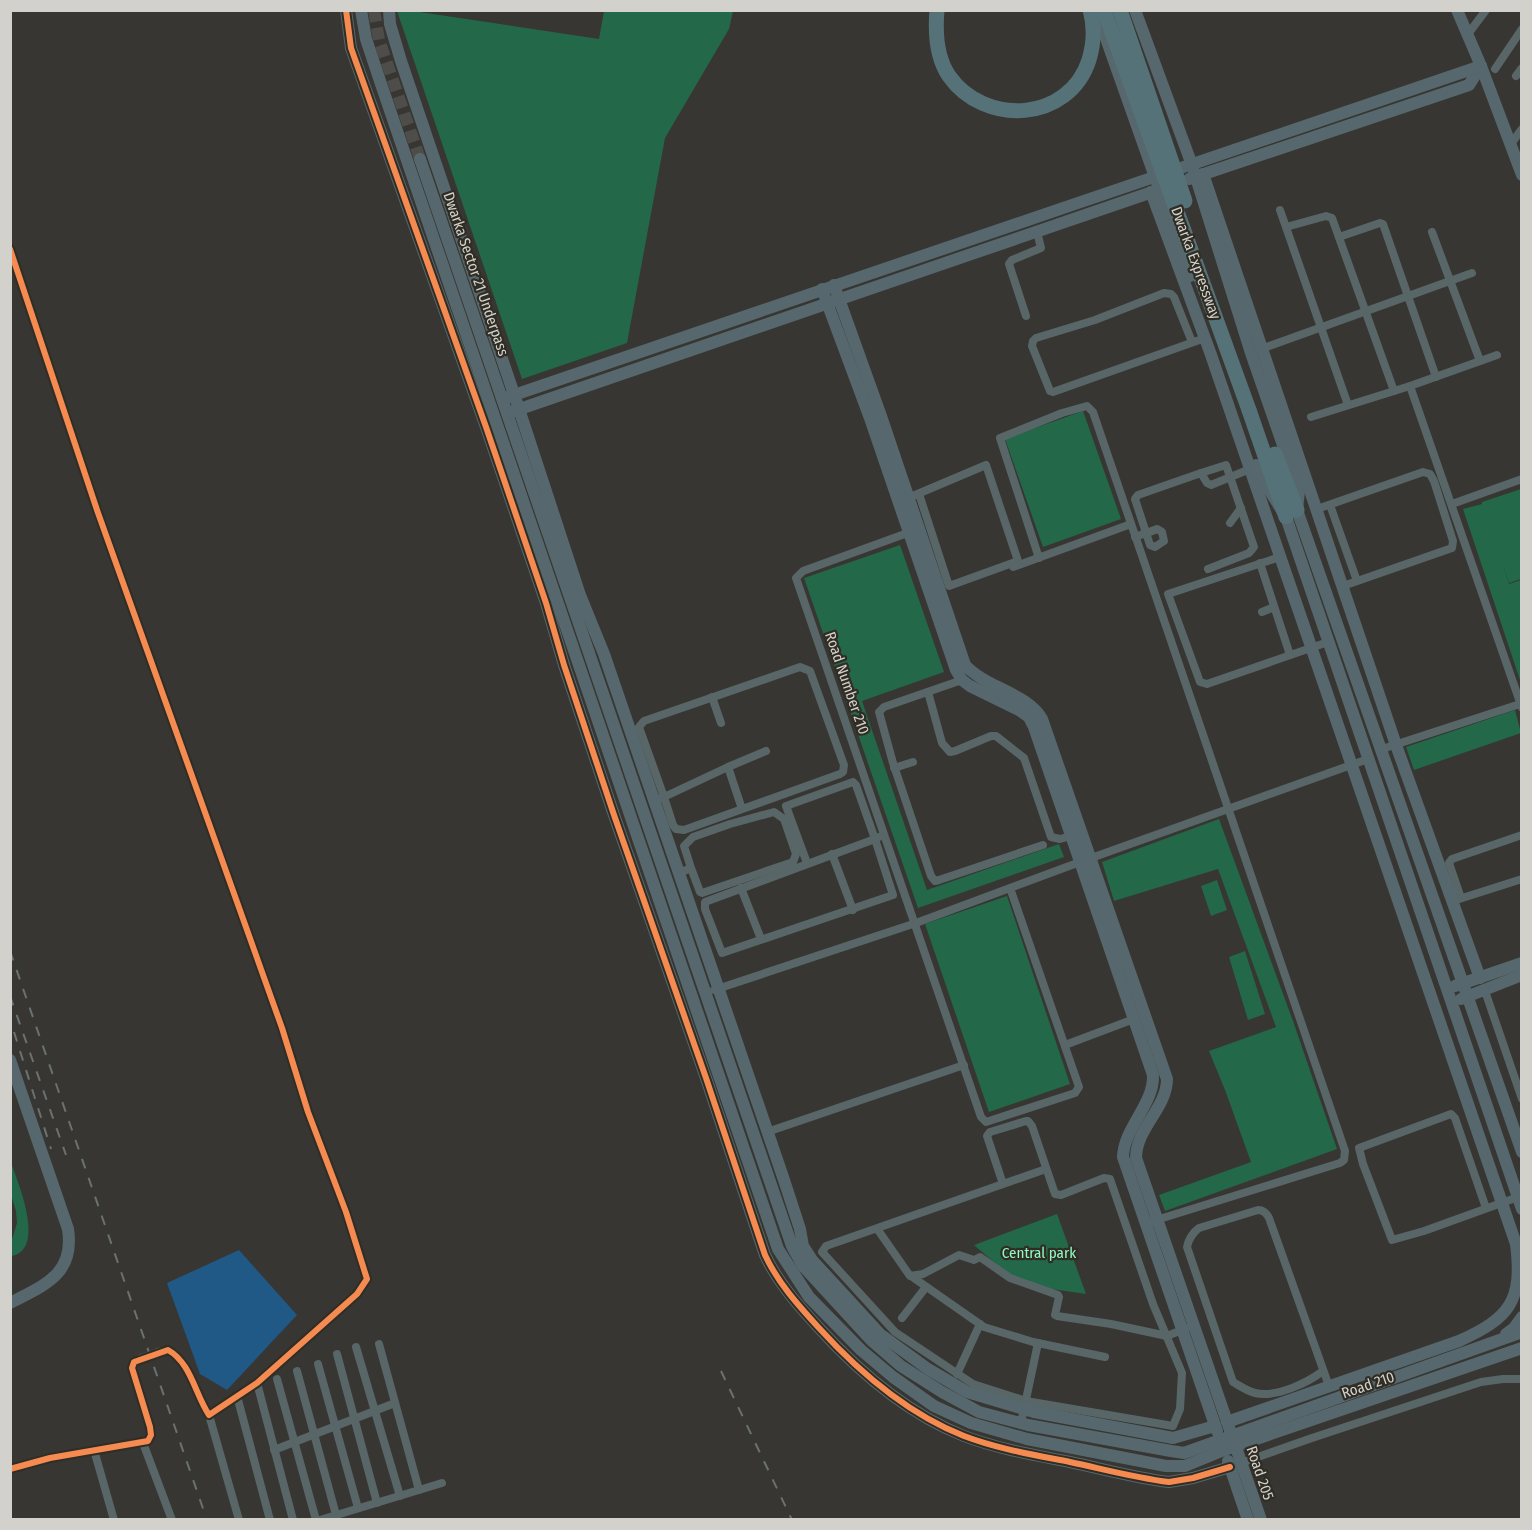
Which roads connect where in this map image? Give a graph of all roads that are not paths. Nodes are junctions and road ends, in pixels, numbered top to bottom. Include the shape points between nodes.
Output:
1 (346, 10) edge
2 (361, 10) edge
3 (388, 10) edge
4 (937, 10) edge
5 (1090, 10) edge
6 (1096, 10) edge
7 (1104, 10) edge
8 (1120, 10) edge
9 (1135, 10) edge
10 (1457, 10) edge
11 (1486, 10) edge
12 (1521, 29) edge
13 (1468, 34) junction
14 (1481, 66) junction
15 (1495, 69) dead end
16 (1521, 129) edge
17 (1510, 145) junction
18 (387, 146) junction
19 (404, 152) junction
20 (1227, 153) junction
21 (420, 159) tunnel mouth
22 (1232, 166) junction
23 (1196, 172) junction
24 (1521, 175) edge
25 (1155, 177) junction
26 (1155, 191) junction
27 (1280, 210) dead end
28 (1286, 227) junction
29 (1037, 232) junction
30 (1432, 232) dead end
31 (1339, 237) junction
32 (10, 249) edge
33 (1472, 273) dead end
34 (1450, 281) junction
35 (828, 287) junction
36 (1407, 296) junction
37 (833, 302) junction
38 (1365, 312) junction
39 (1026, 316) dead end
40 (1320, 327) junction
41 (1205, 338) junction
42 (1192, 342) junction
43 (1263, 347) junction
44 (1251, 353) junction
45 (1497, 355) dead end
46 (1480, 361) junction
47 (1436, 377) junction
48 (1410, 386) junction
49 (1394, 391) junction
50 (508, 397) junction
51 (490, 403) junction
52 (1348, 405) junction
53 (1254, 410) junction
54 (507, 413) junction
55 (1311, 417) dead end
56 (1250, 469) junction
57 (1201, 473) junction
58 (1230, 477) junction
59 (1521, 479) edge
60 (914, 496) junction
61 (1452, 504) junction
62 (1330, 505) junction
63 (1241, 508) junction
64 (1317, 509) junction
65 (1292, 513) junction
66 (1230, 523) dead end
67 (1131, 524) junction
68 (914, 531) junction
69 (1136, 537) junction
70 (1280, 557) junction
71 (1039, 558) junction
72 (1260, 563) junction
73 (1208, 569) dead end
74 (1357, 581) junction
75 (1343, 586) junction
76 (940, 594) junction
77 (1274, 607) junction
78 (1262, 612) dead end
79 (1328, 642) junction
80 (1311, 648) junction
81 (1290, 655) junction
82 (963, 680) junction
83 (928, 692) junction
84 (712, 698) junction
85 (1521, 706) edge
86 (721, 723) dead end
87 (1396, 745) junction
88 (1382, 749) junction
89 (766, 751) dead end
90 (1368, 759) junction
91 (913, 762) dead end
92 (1352, 765) junction
93 (728, 767) junction
94 (894, 768) junction
95 (659, 799) junction
96 (742, 809) junction
97 (1229, 809) junction
98 (885, 835) junction
99 (1521, 835) edge
100 (1071, 836) junction
101 (875, 839) junction
102 (1043, 845) dead end
103 (832, 854) junction
104 (1085, 860) junction
105 (807, 863) junction
106 (691, 868) junction
107 (679, 873) junction
108 (1521, 879) edge
109 (741, 888) junction
110 (1010, 888) junction
111 (1457, 899) junction
112 (853, 910) junction
113 (916, 922) junction
114 (712, 931) junction
115 (700, 935) junction
116 (761, 939) junction
117 (1521, 963) edge
118 (1521, 975) edge
119 (1480, 978) junction
120 (1463, 984) junction
121 (718, 988) junction
122 (1485, 991) junction
123 (705, 993) junction
124 (1468, 996) junction
125 (1442, 998) junction
126 (1134, 1019) junction
127 (1065, 1046) junction
128 (10, 1060) edge
129 (964, 1065) junction
130 (1521, 1100) edge
131 (767, 1132) junction
132 (1521, 1152) edge
133 (1046, 1169) junction
134 (1003, 1184) junction
135 (1501, 1203) junction
136 (1520, 1203) edge
137 (1486, 1208) junction
138 (1152, 1222) junction
139 (878, 1230) junction
140 (822, 1252) junction
141 (807, 1263) junction
142 (910, 1276) junction
143 (926, 1287) junction
144 (806, 1293) junction
145 (796, 1302) junction
146 (10, 1303) edge
147 (1521, 1317) edge
148 (902, 1318) dead end
149 (980, 1324) junction
150 (1188, 1327) junction
151 (1521, 1332) edge
152 (1167, 1336) junction
153 (1497, 1340) junction
154 (1038, 1343) junction
155 (379, 1344) dead end
156 (356, 1347) dead end
157 (1521, 1348) edge
158 (158, 1352) tunnel mouth
159 (337, 1354) dead end
160 (1504, 1354) junction
161 (1521, 1355) edge
162 (1105, 1357) dead end
163 (141, 1358) dead end
164 (318, 1364) dead end
165 (297, 1371) dead end
166 (1323, 1371) junction
167 (957, 1374) junction
168 (1315, 1377) junction
169 (277, 1378) dead end
170 (1521, 1379) edge
171 (257, 1383) junction
172 (1324, 1388) junction
173 (237, 1396) junction
174 (395, 1404) junction
175 (1025, 1405) junction
176 (376, 1411) junction
177 (209, 1415) junction
178 (355, 1419) junction
179 (1021, 1423) junction
180 (1221, 1424) junction
181 (336, 1428) junction
182 (314, 1435) junction
183 (143, 1443) junction
184 (294, 1443) junction
185 (1228, 1443) junction
186 (94, 1450) junction
187 (274, 1450) junction
188 (1235, 1465) junction
189 (10, 1468) edge
190 (442, 1483) dead end
191 (419, 1490) junction
192 (400, 1496) junction
193 (376, 1503) junction
194 (358, 1508) junction
195 (336, 1515) junction
196 (114, 1520) edge
197 (172, 1520) edge
198 (239, 1520) edge
199 (270, 1520) edge
200 (293, 1520) edge
201 (318, 1520) edge
202 (1248, 1520) edge
203 (1261, 1520) edge

1 - 18 street via 351,48
2 - 19 street via 366,39
3 - 50 street
4 - 5 highway via 938,51 949,76 979,103 1020,112 1057,101 1078,81 1092,50
6 - 25 street
7 - 53 highway, Dwarka Expressway, bridge
8 - 53 highway, Dwarka Expressway, bridge
9 - 23 street
10 - 13 street
11 - 13 street
12 - 15 street
13 - 14 street
14 - 17 street
14 - 20 street
14 - 22 street via 1469,85
16 - 17 street
17 - 24 street
18 - 19 street
18 - 145 street via 765,1254
19 - 51 street
20 - 22 street
20 - 23 street
21 - 50 street, Dwarka Sector 21 Underpass
22 - 23 street
23 - 25 street
23 - 26 street
23 - 43 street
23 - 44 street
25 - 26 street
25 - 35 street
26 - 29 street
26 - 41 street
26 - 65 street via 1260,475
27 - 28 street
28 - 31 street via 1329,216
28 - 40 street
29 - 37 street
29 - 39 street via 1041,248 1009,264
30 - 34 street
31 - 36 street via 1383,224
31 - 38 street
32 - 171 street via 101,521 366,1274 366,1283 357,1294
33 - 34 street
34 - 36 street
34 - 46 street
35 - 37 street
35 - 50 street
36 - 38 street
36 - 47 street
37 - 54 street
37 - 60 street
37 - 68 street via 871,421
38 - 40 street
38 - 49 street
40 - 43 street
40 - 52 street
41 - 42 street
41 - 56 street
42 - 42 street via 1174,297 1164,293 1036,338 1032,346 1053,392
43 - 44 street
43 - 64 street
44 - 65 street via 1299,491
45 - 46 street
46 - 47 street
47 - 48 street
48 - 49 street
48 - 61 street
49 - 52 street
50 - 51 street
50 - 54 street
51 - 54 street
52 - 55 street
53 - 65 highway, Dwarka Expressway
54 - 95 street
54 - 123 street
54 - 144 street via 778,1249
56 - 58 street
56 - 70 street
57 - 58 street via 1211,485
57 - 58 street via 1226,465
57 - 69 street via 1135,496 1146,533
58 - 63 street
59 - 61 street
60 - 60 street via 986,465 1018,561 949,586
60 - 68 street
61 - 85 street
62 - 64 street
62 - 74 street
62 - 74 street via 1423,472 1434,481 1452,548
63 - 66 street
63 - 73 street via 1254,547 1250,553
64 - 75 street
65 - 79 street
65 - 88 street
67 - 69 street
67 - 71 street
67 - 71 street via 1091,409 1085,405 1062,413 999,438
68 - 76 street
68 - 82 street via 956,670
68 - 98 street, Road Number 210 via 803,571 796,578
69 - 97 street
70 - 72 street
70 - 80 street
71 - 76 street
72 - 77 street
72 - 81 street via 1173,591 1167,597 1203,684
74 - 75 street
75 - 87 street
76 - 104 street via 965,666 977,677 1034,707 1042,719
77 - 78 street
77 - 81 street
79 - 80 street
79 - 90 street
80 - 81 street
80 - 92 street
82 - 83 street
82 - 100 street via 1029,717
83 - 94 street via 884,706 879,712
83 - 100 street via 946,750 955,751 996,736 1018,751 1027,763 1051,837
84 - 86 street
84 - 95 street via 644,721 639,727
84 - 96 street via 800,667 807,668 844,765 840,774
85 - 87 street
87 - 88 street
87 - 111 street
88 - 120 street
89 - 93 street
90 - 92 street
90 - 125 street
91 - 94 street
92 - 97 street
92 - 125 street
93 - 95 street
93 - 96 street
94 - 102 street via 935,880
95 - 96 street via 680,830
95 - 107 street
97 - 104 street
97 - 138 street via 1346,1156 1340,1163
98 - 101 street
98 - 113 street, Road Number 210
99 - 111 street via 1452,859 1449,863
100 - 104 street
101 - 103 street
101 - 105 street via 853,782 786,806
101 - 112 street via 893,895
103 - 105 street
103 - 112 street
104 - 110 street
104 - 126 street
104 - 138 street via 1167,1078 1167,1087 1136,1150
105 - 109 street
106 - 106 street via 684,846 693,837 774,812 784,819 796,854 793,862 702,893
106 - 107 street
107 - 115 street
108 - 111 street
109 - 114 street via 705,902
109 - 116 street
110 - 113 street
110 - 127 street
111 - 119 street
112 - 116 street
113 - 121 street
113 - 129 street, Road Number 210
114 - 115 street
114 - 116 street via 722,953
115 - 121 street
117 - 119 street
118 - 122 street
119 - 120 street
120 - 124 street
120 - 125 street
121 - 123 street
121 - 131 street
122 - 124 street
122 - 130 street
123 - 141 street via 792,1246
124 - 125 street
124 - 132 street
125 - 135 street
125 - 136 street
126 - 127 street
126 - 138 street via 1154,1085 1127,1140 1124,1157
127 - 129 street, Road Number 210 via 1078,1090 989,1122 981,1117
128 - 146 street via 70,1242 69,1255 60,1273
129 - 131 street
131 - 141 street via 800,1229
133 - 134 street
133 - 134 street via 1028,1121 990,1132 987,1139
133 - 152 street via 1053,1192 1058,1195 1110,1179
134 - 139 street
135 - 136 street
135 - 137 street
135 - 172 street via 1516,1244 1519,1268 1511,1302 1500,1317 1486,1329 1460,1341
137 - 137 street via 1392,1240 1359,1148 1451,1114
138 - 150 street, Road 205
139 - 140 street via 826,1246
139 - 142 street
140 - 141 street
140 - 167 street via 891,1328
141 - 175 street via 880,1334 928,1369 967,1392
141 - 179 street via 871,1340 902,1366 979,1412
142 - 143 street
142 - 152 street via 923,1274 959,1255 974,1260 980,1257 1012,1279 1058,1295 1057,1316
143 - 148 street
143 - 149 street
144 - 145 street
144 - 185 street via 893,1377 934,1406 971,1423 1027,1439 1166,1466 1185,1466
145 - 188 street via 846,1358 882,1387 965,1436 1011,1450 1169,1482
147 - 153 street via 1514,1328
149 - 154 street
149 - 167 street
150 - 152 street
150 - 180 street, Road 205
151 - 153 street, Road 210
152 - 175 street via 1183,1378 1180,1409 1173,1426
153 - 185 street, Road 210
154 - 162 street
154 - 175 street
155 - 174 street
156 - 176 street
157 - 160 street, Road 210
158 - 177 street via 168,1350 178,1355
159 - 178 street
160 - 161 street
160 - 185 street, Road 210
163 - 183 street via 132,1368 150,1427 151,1435
164 - 181 street
165 - 182 street
166 - 168 street
166 - 168 street via 1268,1215 1258,1210 1193,1232 1187,1247 1233,1382 1257,1394 1267,1394
166 - 172 street
167 - 175 street
168 - 172 street
169 - 184 street
170 - 188 street via 1481,1382
171 - 173 street
171 - 187 street
172 - 180 street
173 - 177 street
173 - 199 street
174 - 176 street
174 - 191 street
175 - 179 street
175 - 180 street via 1173,1438
176 - 178 street
176 - 192 street
177 - 198 street
178 - 181 street
178 - 193 street
179 - 185 street via 1184,1453
180 - 185 street, Road 205
181 - 182 street
181 - 194 street
182 - 184 street
182 - 195 street
183 - 186 street
183 - 197 street
184 - 187 street
184 - 201 street
185 - 188 street, Road 205
186 - 189 street
186 - 196 street
187 - 200 street
188 - 202 street, Road 205
188 - 203 street, Road 205
190 - 191 street
191 - 192 street
192 - 193 street
193 - 194 street
194 - 195 street
195 - 201 street

